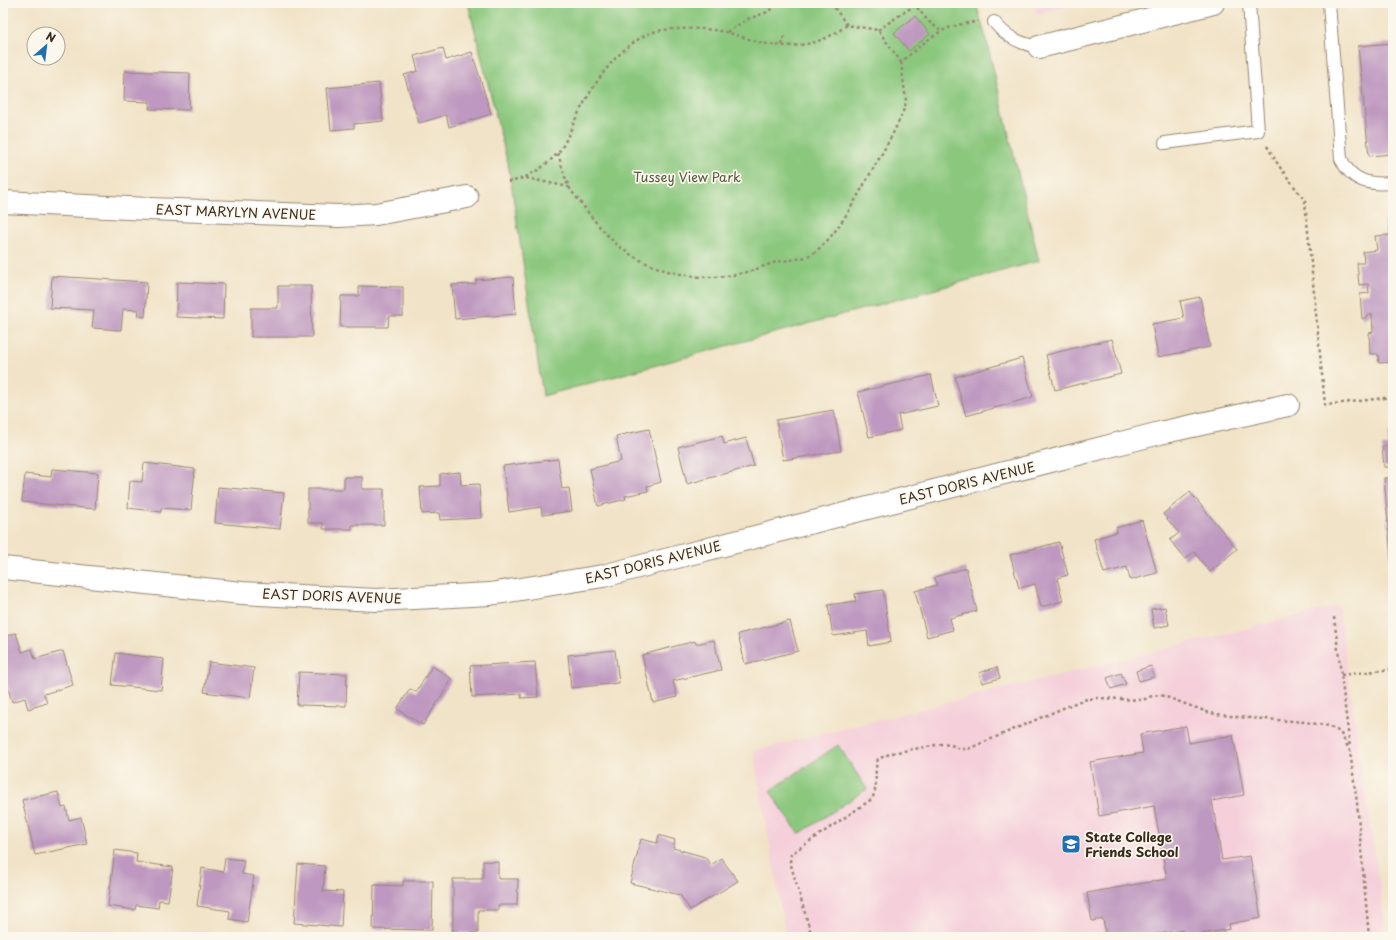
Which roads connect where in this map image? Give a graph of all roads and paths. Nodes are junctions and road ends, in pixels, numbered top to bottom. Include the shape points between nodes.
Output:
1 (777, 3) edge
2 (832, 3) edge
3 (1213, 3) edge
4 (1249, 3) edge
5 (1329, 3) edge
6 (916, 4) edge
7 (979, 22) dead end
8 (994, 22) dead end
9 (847, 25) junction
10 (878, 30) junction
11 (940, 30) junction
12 (727, 32) junction
13 (785, 33) dead end
14 (782, 46) junction
15 (1040, 47) joint
16 (901, 62) junction
17 (1258, 131) junction
18 (1165, 143) dead end
19 (558, 154) junction
20 (526, 178) junction
21 (508, 182) dead end
22 (1393, 183) edge
23 (569, 187) junction
24 (467, 197) dead end
25 (3, 202) edge
26 (1393, 398) edge
27 (1288, 405) dead end
28 (3, 568) edge
29 (1334, 617) dead end
30 (1393, 669) edge
31 (1341, 675) junction
32 (1350, 751) junction
33 (812, 937) edge
34 (1369, 937) edge

1 - 12 path via 768,12 748,19
2 - 9 path
3 - 15 street
4 - 17 lane
5 - 22 lane via 1342,160 1346,169 1356,178 1368,183
6 - 10 path
6 - 11 path via 928,21
7 - 11 path via 957,24
8 - 15 lane via 1002,31 1024,44
9 - 10 path
9 - 14 path via 807,45
10 - 16 path
11 - 16 path
12 - 14 path via 758,42
12 - 19 path via 700,29 667,30 648,35 633,43 620,54 596,83
13 - 14 path
16 - 23 path via 906,101 898,122 840,223 826,242 811,254 726,276 708,277 673,272 651,265 614,242
17 - 18 lane
17 - 26 path via 1279,166 1305,201 1325,404
19 - 20 path
19 - 23 path
20 - 21 path
20 - 23 path
24 - 25 street, EAST MARYLYN AVENUE via 376,214 340,216
27 - 28 street, EAST DORIS AVENUE via 1160,433 603,576 490,594 376,600 242,593
29 - 31 path
30 - 31 path
31 - 32 path
32 - 33 path via 1340,732 1329,726 1210,713 1161,695 1143,700 1082,700 968,749 942,744 892,753 878,759 875,767 877,784 872,799 791,854 790,862
32 - 34 path

